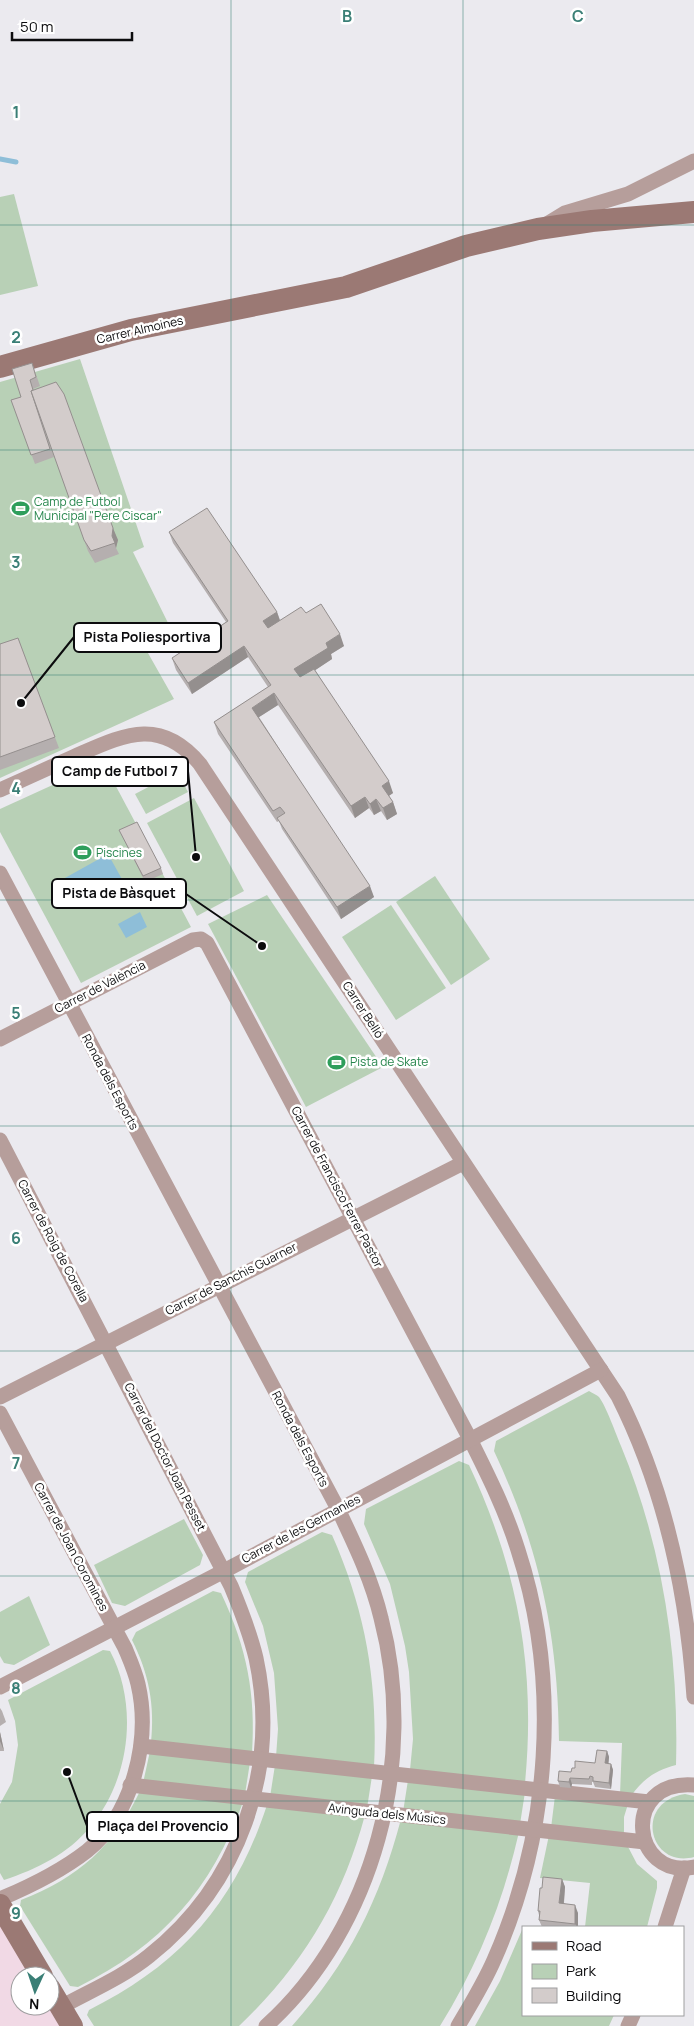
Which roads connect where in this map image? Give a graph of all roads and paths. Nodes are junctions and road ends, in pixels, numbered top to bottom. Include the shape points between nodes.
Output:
1 (694, 161) edge
2 (694, 212) edge
3 (538, 229) junction
4 (0, 368) edge
5 (0, 790) edge
6 (0, 873) edge
7 (200, 939) joint
8 (68, 1003) junction
9 (0, 1038) edge
10 (0, 1140) edge
11 (463, 1163) junction
12 (353, 1218) junction
13 (219, 1286) junction
14 (106, 1343) junction
15 (601, 1370) junction
16 (0, 1397) edge
17 (0, 1413) edge
18 (470, 1439) junction
19 (338, 1509) junction
20 (224, 1570) junction
21 (114, 1628) junction
22 (0, 1686) edge
23 (694, 1697) edge
24 (141, 1746) junction
25 (260, 1760) junction
26 (391, 1774) junction
27 (130, 1785) junction
28 (694, 1785) edge
29 (540, 1790) junction
30 (253, 1799) junction
31 (649, 1802) junction
32 (384, 1813) junction
33 (535, 1829) junction
34 (644, 1842) junction
35 (689, 1868) edge
36 (0, 1899) edge
37 (0, 1905) edge
38 (665, 1926) edge
39 (36, 1966) edge
40 (61, 2007) edge
41 (266, 2026) edge
42 (458, 2026) edge

1 - 3 street via 628,194 565,213
2 - 3 street, Carrer Almoines
3 - 4 street, Carrer Almoines via 466,246 346,287 132,330
5 - 11 street, Carrer Belló via 123,736 148,733 163,737 191,754 326,952
6 - 8 street, Ronda dels Esports
7 - 8 street, Carrer de València
7 - 12 street, Carrer de Francisco Ferrer Pastor via 214,954
8 - 9 street, Carrer de València
8 - 13 street, Ronda dels Esports
10 - 14 street, Carrer de Roig de Corella
11 - 12 street, Carrer de Sanchis Guarner
11 - 15 street, Carrer Belló
12 - 13 street, Carrer de Sanchis Guarner
12 - 18 street, Carrer de Francisco Ferrer Pastor
13 - 14 street, Carrer de Sanchis Guarner
13 - 19 street, Ronda dels Esports
14 - 16 street, Carrer de Sanchis Guarner
14 - 20 street, Carrer del Doctor Joan Pesset
15 - 18 street, Carrer de les Germanies
15 - 23 street, Carrer Belló via 632,1424 664,1514 685,1604
17 - 21 street, Carrer de Joan Coromines
18 - 19 street, Carrer de les Germanies
18 - 29 street, Carrer de Francisco Ferrer Pastor via 504,1510 532,1600 540,1648 544,1706
19 - 20 street, Carrer de les Germanies
19 - 26 street, Ronda dels Esports via 367,1572 382,1618 394,1711
20 - 21 street, Carrer de les Germanies
20 - 25 street, Carrer del Doctor Joan Pesset via 256,1657 263,1716
21 - 22 street, Carrer de les Germanies
21 - 24 street, Carrer de Joan Coromines via 134,1669 138,1685
24 - 25 street
24 - 27 street, Carrer de Joan Coromines
25 - 26 street
25 - 30 street, Carrer del Doctor Joan Pesset
26 - 29 street
26 - 32 street, Ronda dels Esports
27 - 30 street, Avinguda dels Músics
27 - 36 street, Carrer de Joan Coromines via 116,1816 88,1850 42,1881
28 - 31 street via 671,1786
29 - 31 street
29 - 33 street, Carrer de Francisco Ferrer Pastor
30 - 32 street, Avinguda dels Músics
30 - 40 street, Carrer del Doctor Joan Pesset via 239,1842 214,1887 185,1924 149,1956
31 - 34 street via 642,1822
32 - 33 street, Avinguda dels Músics
32 - 41 street, Ronda dels Esports via 368,1870 346,1921 311,1975
33 - 34 street, Avinguda dels Músics
33 - 42 street, Carrer de Francisco Ferrer Pastor via 522,1883 494,1959
34 - 35 street via 664,1864
35 - 38 street
37 - 39 street

